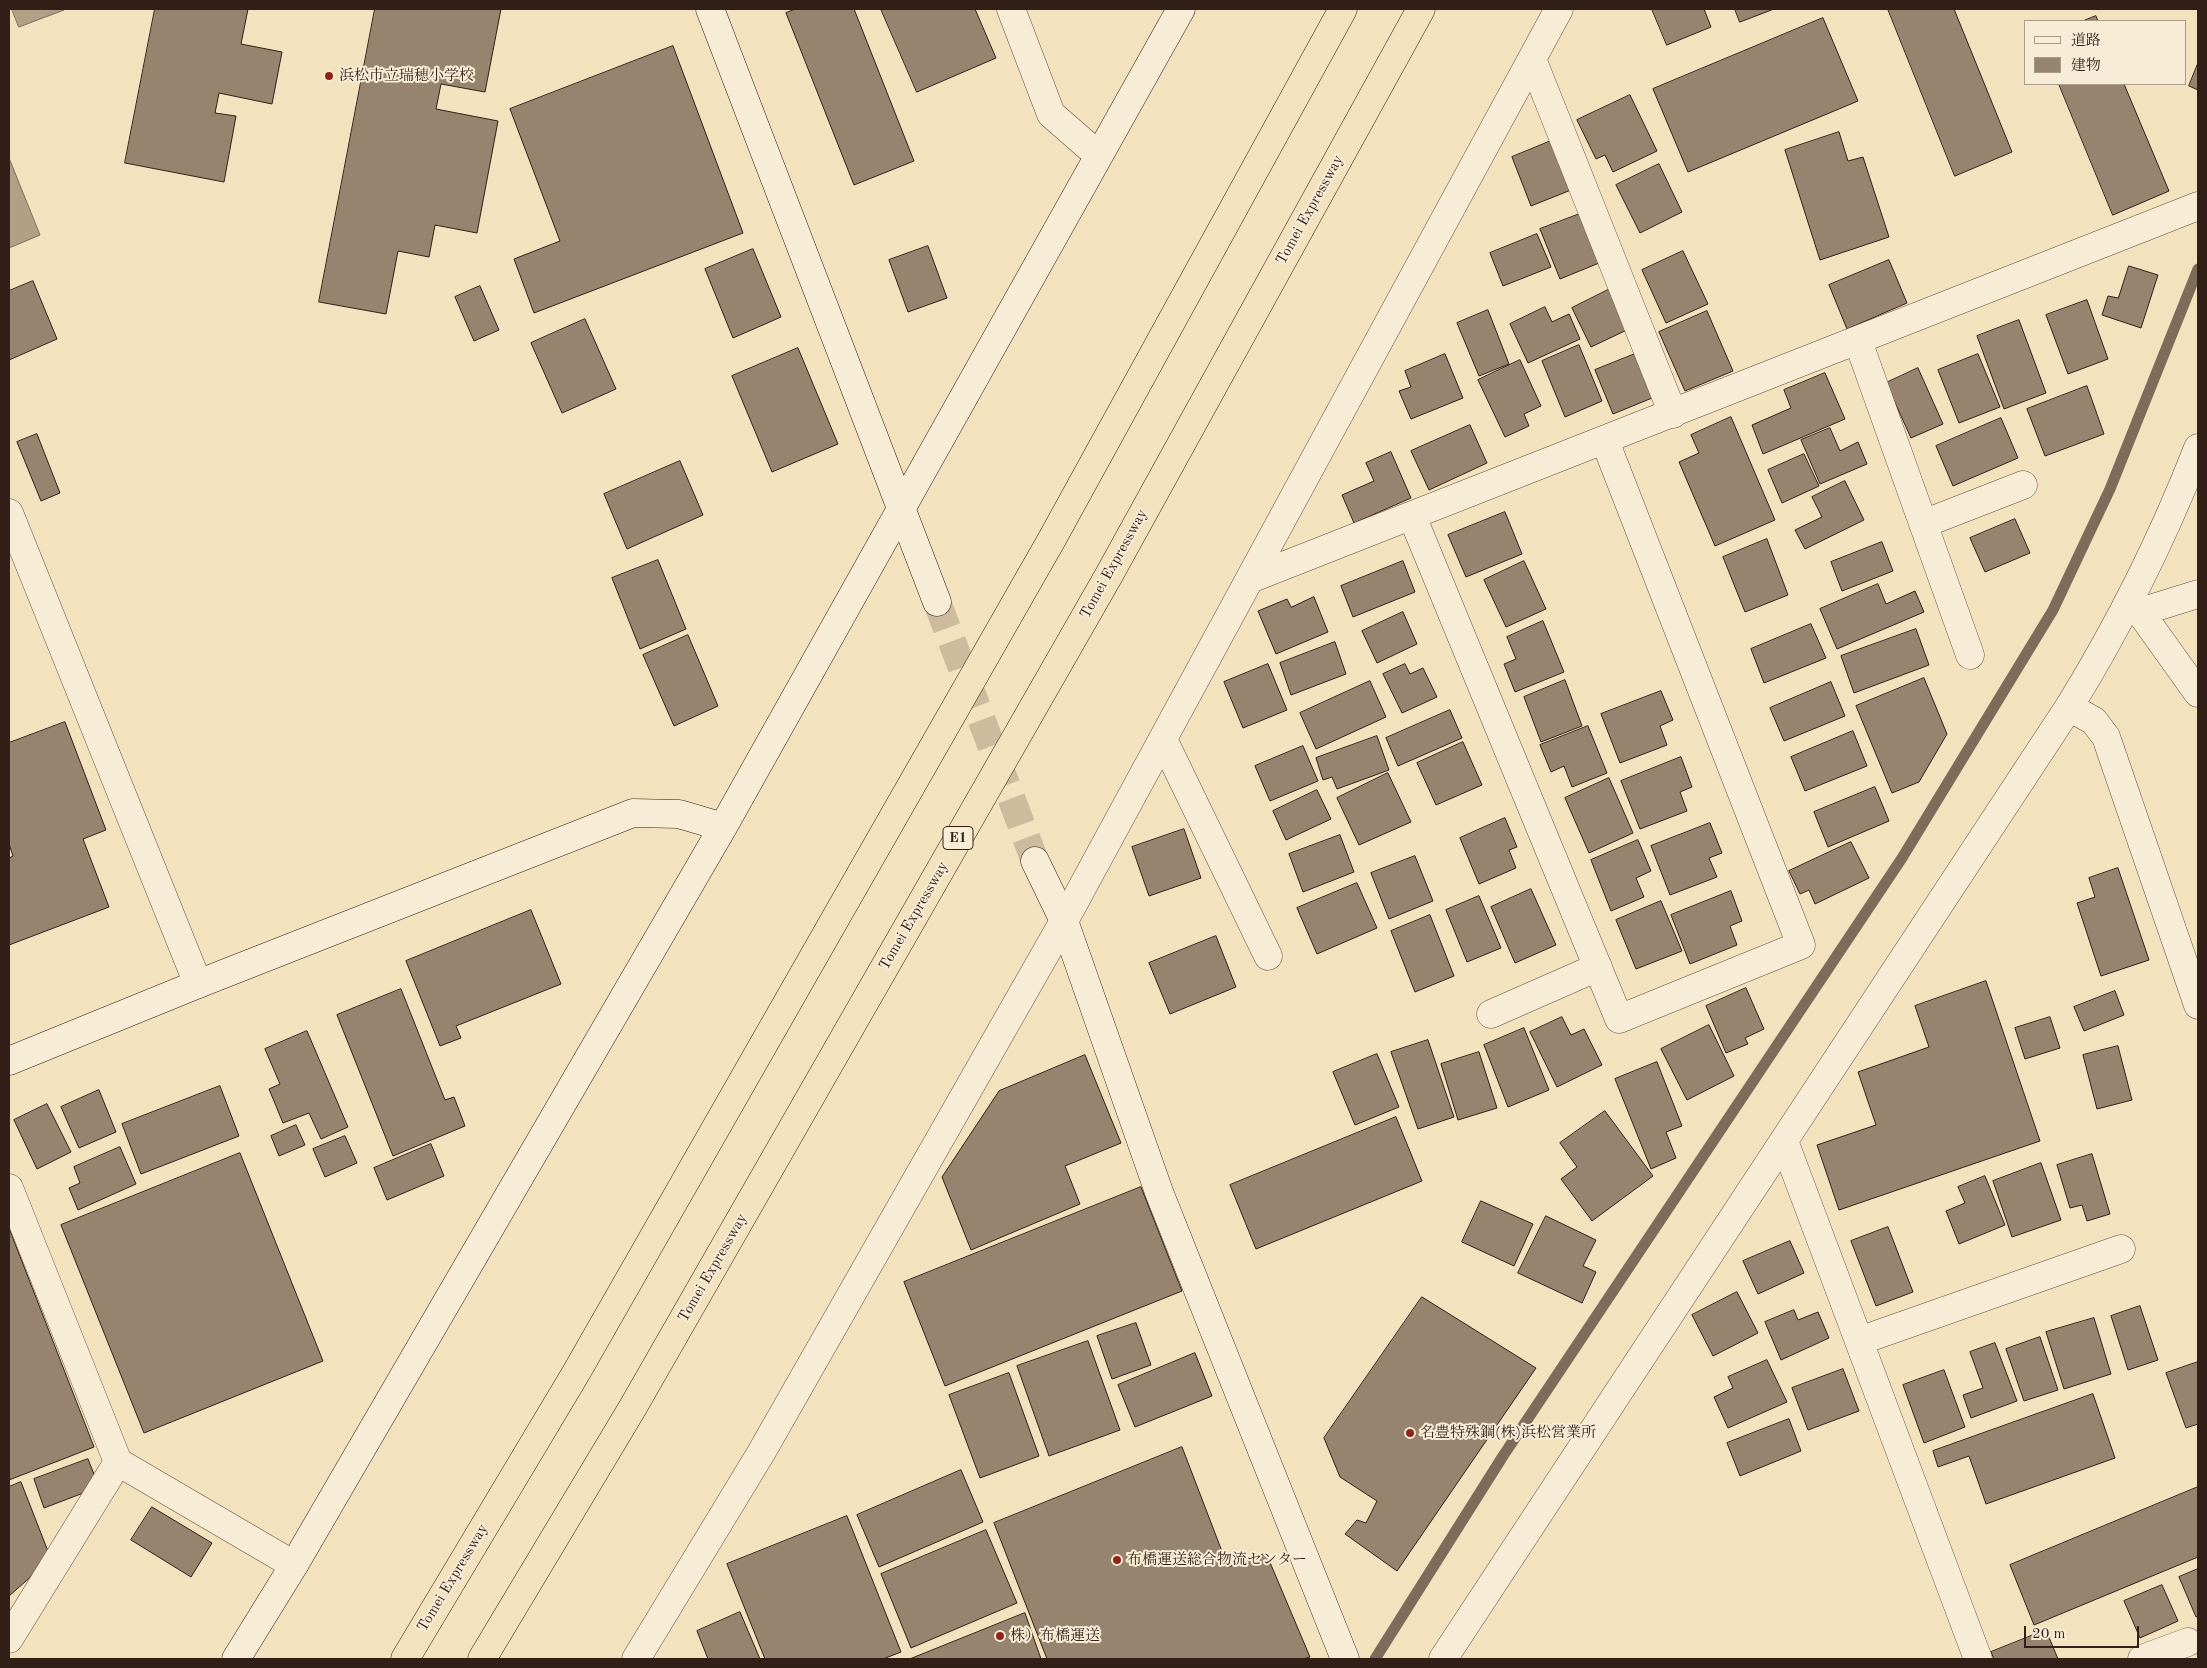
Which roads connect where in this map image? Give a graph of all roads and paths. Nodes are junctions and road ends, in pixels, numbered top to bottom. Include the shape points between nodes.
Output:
1 (710, 9) edge
2 (1012, 9) edge
3 (1180, 9) edge
4 (1343, 9) edge
5 (1421, 9) edge
6 (1559, 9) edge
7 (1532, 59) junction
8 (1098, 155) junction
9 (2198, 206) edge
10 (1858, 341) junction
11 (1673, 414) junction
12 (1605, 441) junction
13 (2198, 448) edge
14 (2023, 485) dead end
15 (902, 507) junction
16 (9, 513) edge
17 (1412, 516) junction
18 (1923, 524) junction
19 (14, 543) edge
20 (1250, 579) junction
21 (2198, 594) edge
22 (937, 602) tunnel mouth
23 (2134, 609) junction
24 (1970, 655) dead end
25 (2198, 692) edge
26 (2070, 707) junction
27 (1163, 739) junction
28 (723, 827) junction
29 (1035, 861) tunnel mouth
30 (1064, 921) junction
31 (1268, 956) dead end
32 (1598, 967) junction
33 (198, 984) junction
34 (2198, 1005) edge
35 (1491, 1014) dead end
36 (9, 1061) edge
37 (1784, 1141) junction
38 (9, 1188) edge
39 (2121, 1249) dead end
40 (1859, 1341) junction
41 (118, 1462) junction
42 (294, 1565) junction
43 (9, 1639) edge
44 (2188, 1642) dead end
45 (236, 1659) edge
46 (405, 1659) edge
47 (482, 1659) edge
48 (636, 1659) edge
49 (1345, 1659) edge
50 (1443, 1659) edge
51 (1978, 1659) edge
52 (2142, 1659) edge

1 - 15 street
2 - 8 street via 1051,114
3 - 8 street
4 - 46 highway, Tomei Expressway via 1052,539 576,1373
5 - 47 highway, Tomei Expressway / E1 via 1099,593 638,1398
6 - 7 street
7 - 11 street
7 - 20 street
8 - 15 street
9 - 10 street
10 - 11 street
10 - 18 street
11 - 12 street
12 - 17 street
12 - 32 street via 1801,945 1619,1019
13 - 23 street
14 - 18 street
15 - 22 street
15 - 28 street
16 - 19 street
17 - 20 street
17 - 32 street
18 - 24 street
19 - 33 street
20 - 27 street
21 - 23 street
23 - 25 street
23 - 26 street
26 - 34 street via 2094,721 2106,737
26 - 37 street
27 - 30 street
27 - 31 street
28 - 33 street via 679,814 633,813
28 - 42 street
29 - 30 street
30 - 48 street via 761,1453
30 - 49 street via 1159,1192
32 - 35 street
33 - 36 street
37 - 40 street
37 - 50 street
38 - 41 street
39 - 40 street
40 - 51 street
41 - 42 street
41 - 43 street
42 - 45 street
44 - 52 street

